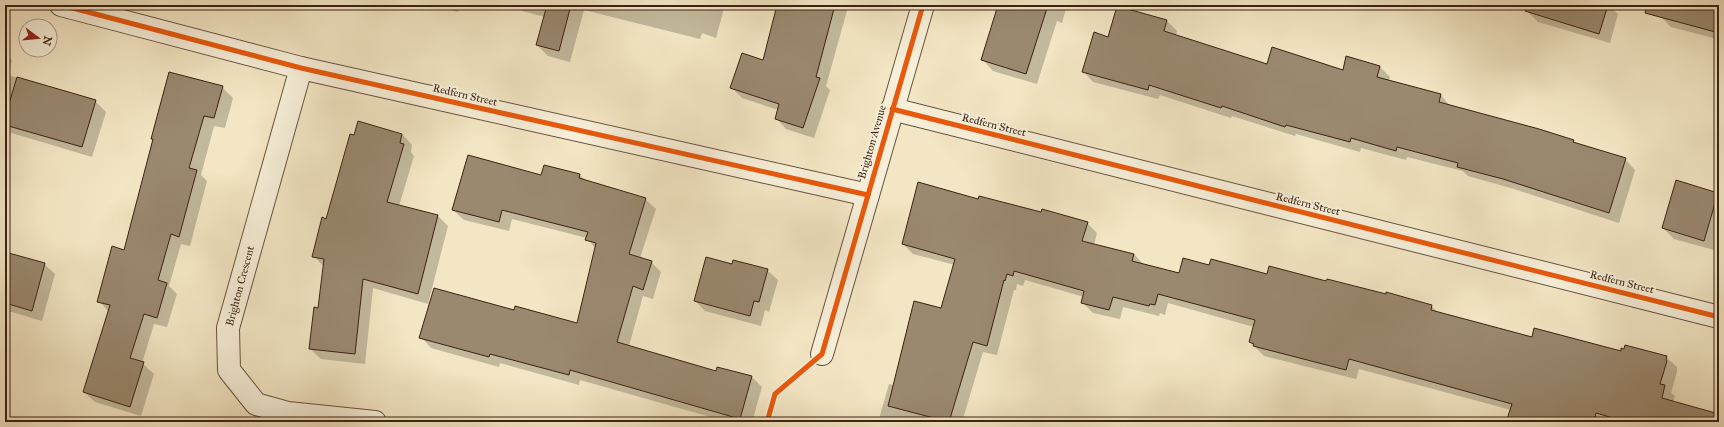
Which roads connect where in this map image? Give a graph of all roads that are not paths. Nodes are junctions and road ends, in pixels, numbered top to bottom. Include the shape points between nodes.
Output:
1 (61, 5) edge
2 (923, 5) edge
3 (301, 68) junction
4 (892, 109) junction
5 (868, 195) junction
6 (1719, 317) edge
7 (822, 354) dead end
8 (375, 422) edge

1 - 3 street, Redfern Street
2 - 4 street, Brighton Avenue
3 - 5 street, Redfern Street
3 - 8 street, Brighton Crescent via 228,328 229,370 256,404 288,413
4 - 5 street, Brighton Avenue
4 - 6 street, Redfern Street
5 - 7 street, Brighton Avenue

